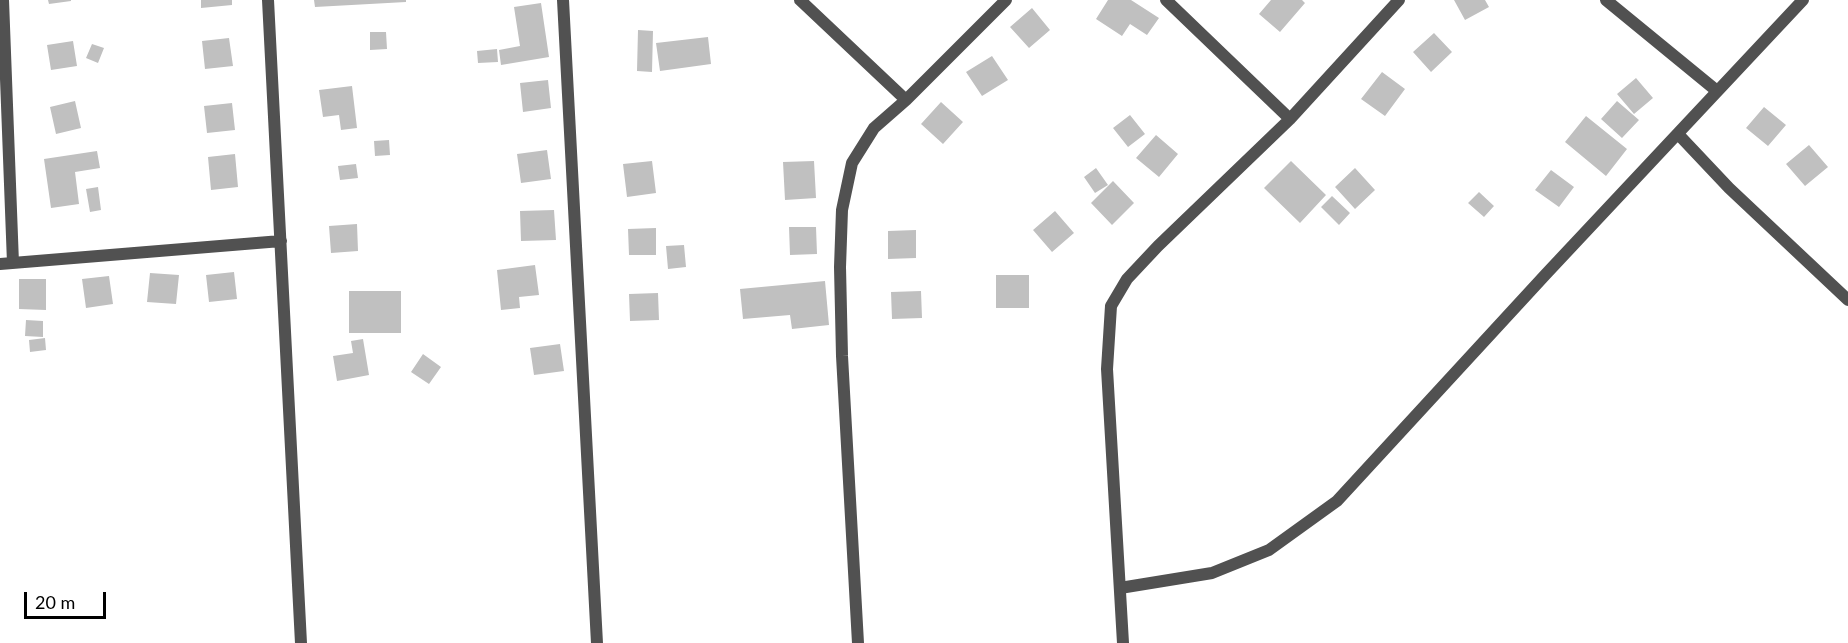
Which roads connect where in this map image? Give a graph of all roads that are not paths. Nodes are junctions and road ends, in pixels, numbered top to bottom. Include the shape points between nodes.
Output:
1 (3, 0) edge
2 (268, 0) edge
3 (563, 0) edge
4 (800, 0) edge
5 (1006, 0) edge
6 (1166, 0) edge
7 (1399, 0) edge
8 (1606, 0) edge
9 (1803, 0) edge
10 (1717, 91) junction
11 (906, 100) junction
12 (1290, 118) junction
13 (1678, 134) junction
14 (281, 241) junction
15 (13, 263) junction
16 (0, 264) edge
17 (1848, 300) edge
18 (1120, 588) junction
19 (301, 643) edge
20 (597, 643) edge
21 (858, 643) edge
22 (1123, 643) edge

1 - 15 street
2 - 14 street
3 - 20 street
4 - 11 street
5 - 11 street
6 - 12 street
7 - 12 street
8 - 10 street
9 - 10 street
10 - 13 street
11 - 21 street via 874,128 852,163 842,210 842,356
12 - 18 street via 1158,246 1127,279 1111,306 1107,369
13 - 17 street via 1729,188
13 - 18 street via 1337,501 1269,550 1212,573
14 - 15 street
14 - 19 street
15 - 16 street
18 - 22 street

